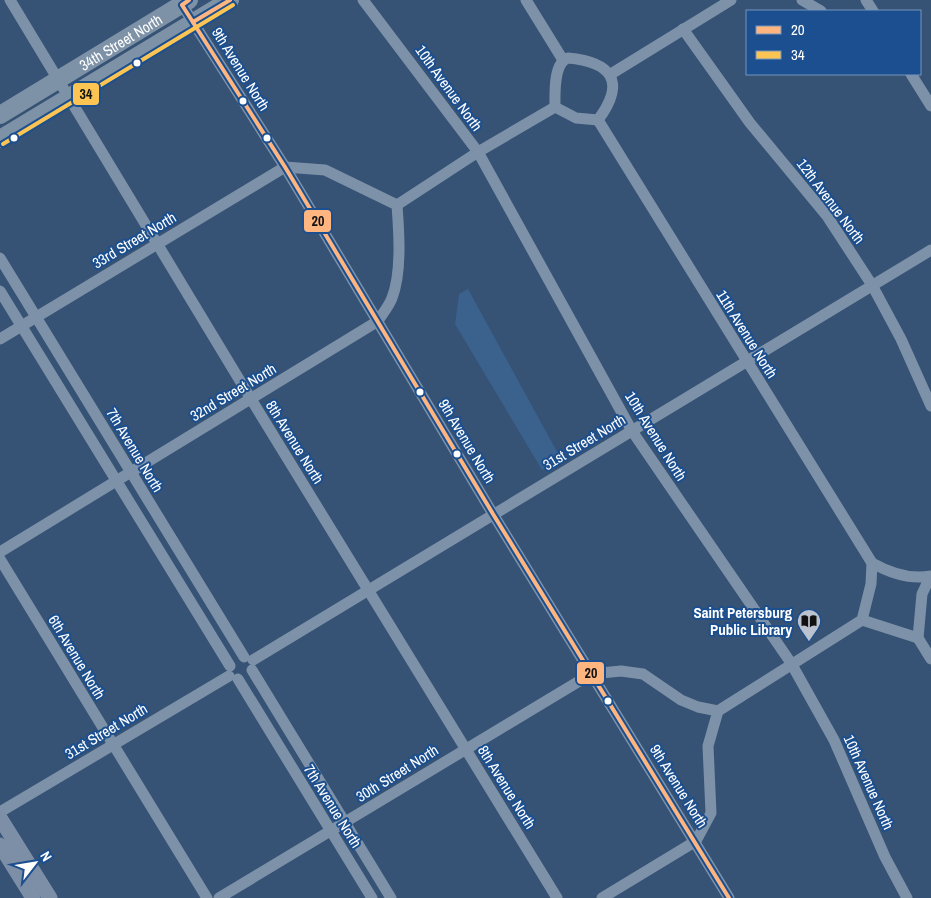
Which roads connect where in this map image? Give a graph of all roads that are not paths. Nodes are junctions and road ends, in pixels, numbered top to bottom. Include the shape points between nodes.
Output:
1 (10, 0) edge
2 (230, 0) edge
3 (363, 0) edge
4 (526, 0) edge
5 (731, 0) edge
6 (802, 0) edge
7 (183, 2) edge
8 (819, 10) edge
9 (194, 22) junction
10 (683, 29) junction
11 (563, 60) junction
12 (611, 74) junction
13 (912, 75) edge
14 (58, 80) junction
15 (68, 98) junction
16 (931, 106) edge
17 (555, 107) junction
18 (0, 115) edge
19 (598, 120) junction
20 (0, 139) edge
21 (478, 152) junction
22 (285, 167) junction
23 (397, 205) junction
24 (157, 243) junction
25 (931, 250) edge
26 (0, 258) edge
27 (872, 285) junction
28 (0, 291) edge
29 (37, 317) junction
30 (378, 321) junction
31 (21, 326) junction
32 (0, 339) edge
33 (747, 361) junction
34 (251, 399) junction
35 (931, 406) edge
36 (632, 430) junction
37 (131, 472) junction
38 (118, 480) junction
39 (494, 514) junction
40 (0, 552) edge
41 (0, 559) edge
42 (872, 563) junction
43 (930, 576) edge
44 (368, 589) junction
45 (862, 620) junction
46 (918, 638) junction
47 (931, 659) edge
48 (250, 663) junction
49 (791, 663) junction
50 (232, 674) junction
51 (591, 674) junction
52 (718, 711) junction
53 (113, 744) junction
54 (466, 749) junction
55 (0, 812) edge
56 (0, 818) edge
57 (346, 823) junction
58 (331, 831) junction
59 (696, 841) junction
60 (0, 845) edge
61 (33, 898) edge
62 (50, 898) edge
63 (207, 898) edge
64 (218, 898) edge
65 (372, 898) edge
66 (392, 898) edge
67 (557, 898) edge
68 (602, 898) edge
69 (729, 898) edge
70 (907, 898) edge

1 - 14 street, 8th Avenue North
2 - 9 highway, 34th Street North
3 - 21 street, 10th Avenue North
4 - 11 street
5 - 10 street
6 - 8 street
7 - 9 street, 9th Avenue North
7 - 14 highway, 34th Street North
9 - 15 highway, 34th Street North
9 - 22 street, 9th Avenue North
10 - 12 street
10 - 27 street, 12th Avenue North via 750,124 827,216
11 - 12 street via 592,63
11 - 17 street via 557,76
12 - 19 street via 610,96
13 - 16 street
14 - 15 street, 8th Avenue North
14 - 18 highway, 34th Street North
15 - 20 highway, 34th Street North
15 - 24 street, 8th Avenue North
17 - 19 street via 576,118
17 - 21 street
19 - 33 street, 11th Avenue North
21 - 23 street
21 - 36 street, 10th Avenue North
22 - 23 street via 325,170
22 - 24 street, 33rd Street North
22 - 30 street, 9th Avenue North
23 - 30 street, 32nd Street North via 397,273 393,297
24 - 29 street, 33rd Street North
24 - 34 street, 8th Avenue North
25 - 27 street, 31st Street North
26 - 29 street, 7th Avenue North
27 - 33 street, 31st Street North
27 - 35 street, 12th Avenue North
28 - 31 street, 7th Avenue North
29 - 31 street, 33rd Street North
29 - 37 street, 7th Avenue North
30 - 34 street, 32nd Street North
30 - 39 street, 9th Avenue North
31 - 32 street, 33rd Street North
31 - 38 street, 7th Avenue North
33 - 36 street, 31st Street North
33 - 42 street, 11th Avenue North
34 - 37 street, 32nd Street North
34 - 44 street, 8th Avenue North
36 - 39 street, 31st Street North
36 - 49 street, 10th Avenue North
37 - 38 street, 32nd Street North
37 - 48 street, 7th Avenue North
38 - 40 street, 32nd Street North
38 - 50 street, 7th Avenue North
39 - 44 street, 31st Street North
39 - 51 street, 9th Avenue North
41 - 53 street, 6th Avenue North
42 - 43 street via 888,572 911,577
42 - 45 street via 868,603
43 - 46 street via 922,594
44 - 48 street, 31st Street North
44 - 54 street, 8th Avenue North
45 - 46 street
45 - 49 street
46 - 47 street
48 - 50 street
48 - 50 street via 244,678
48 - 57 street, 7th Avenue North
49 - 52 street
49 - 70 street, 10th Avenue North via 834,740 885,857
50 - 53 street, 31st Street North
50 - 58 street, 7th Avenue North
51 - 52 street via 621,671 643,674 681,700
51 - 54 street, 30th Street North
51 - 59 street, 9th Avenue North
52 - 59 street via 708,746 711,813
53 - 55 street, 31st Street North
53 - 63 street, 6th Avenue North
54 - 57 street, 30th Street North
54 - 67 street, 8th Avenue North
56 - 62 main road
57 - 58 street, 30th Street North
57 - 66 street, 7th Avenue North
58 - 64 street, 30th Street North
58 - 65 street, 7th Avenue North
59 - 68 street
59 - 69 street, 9th Avenue North
60 - 61 main road

